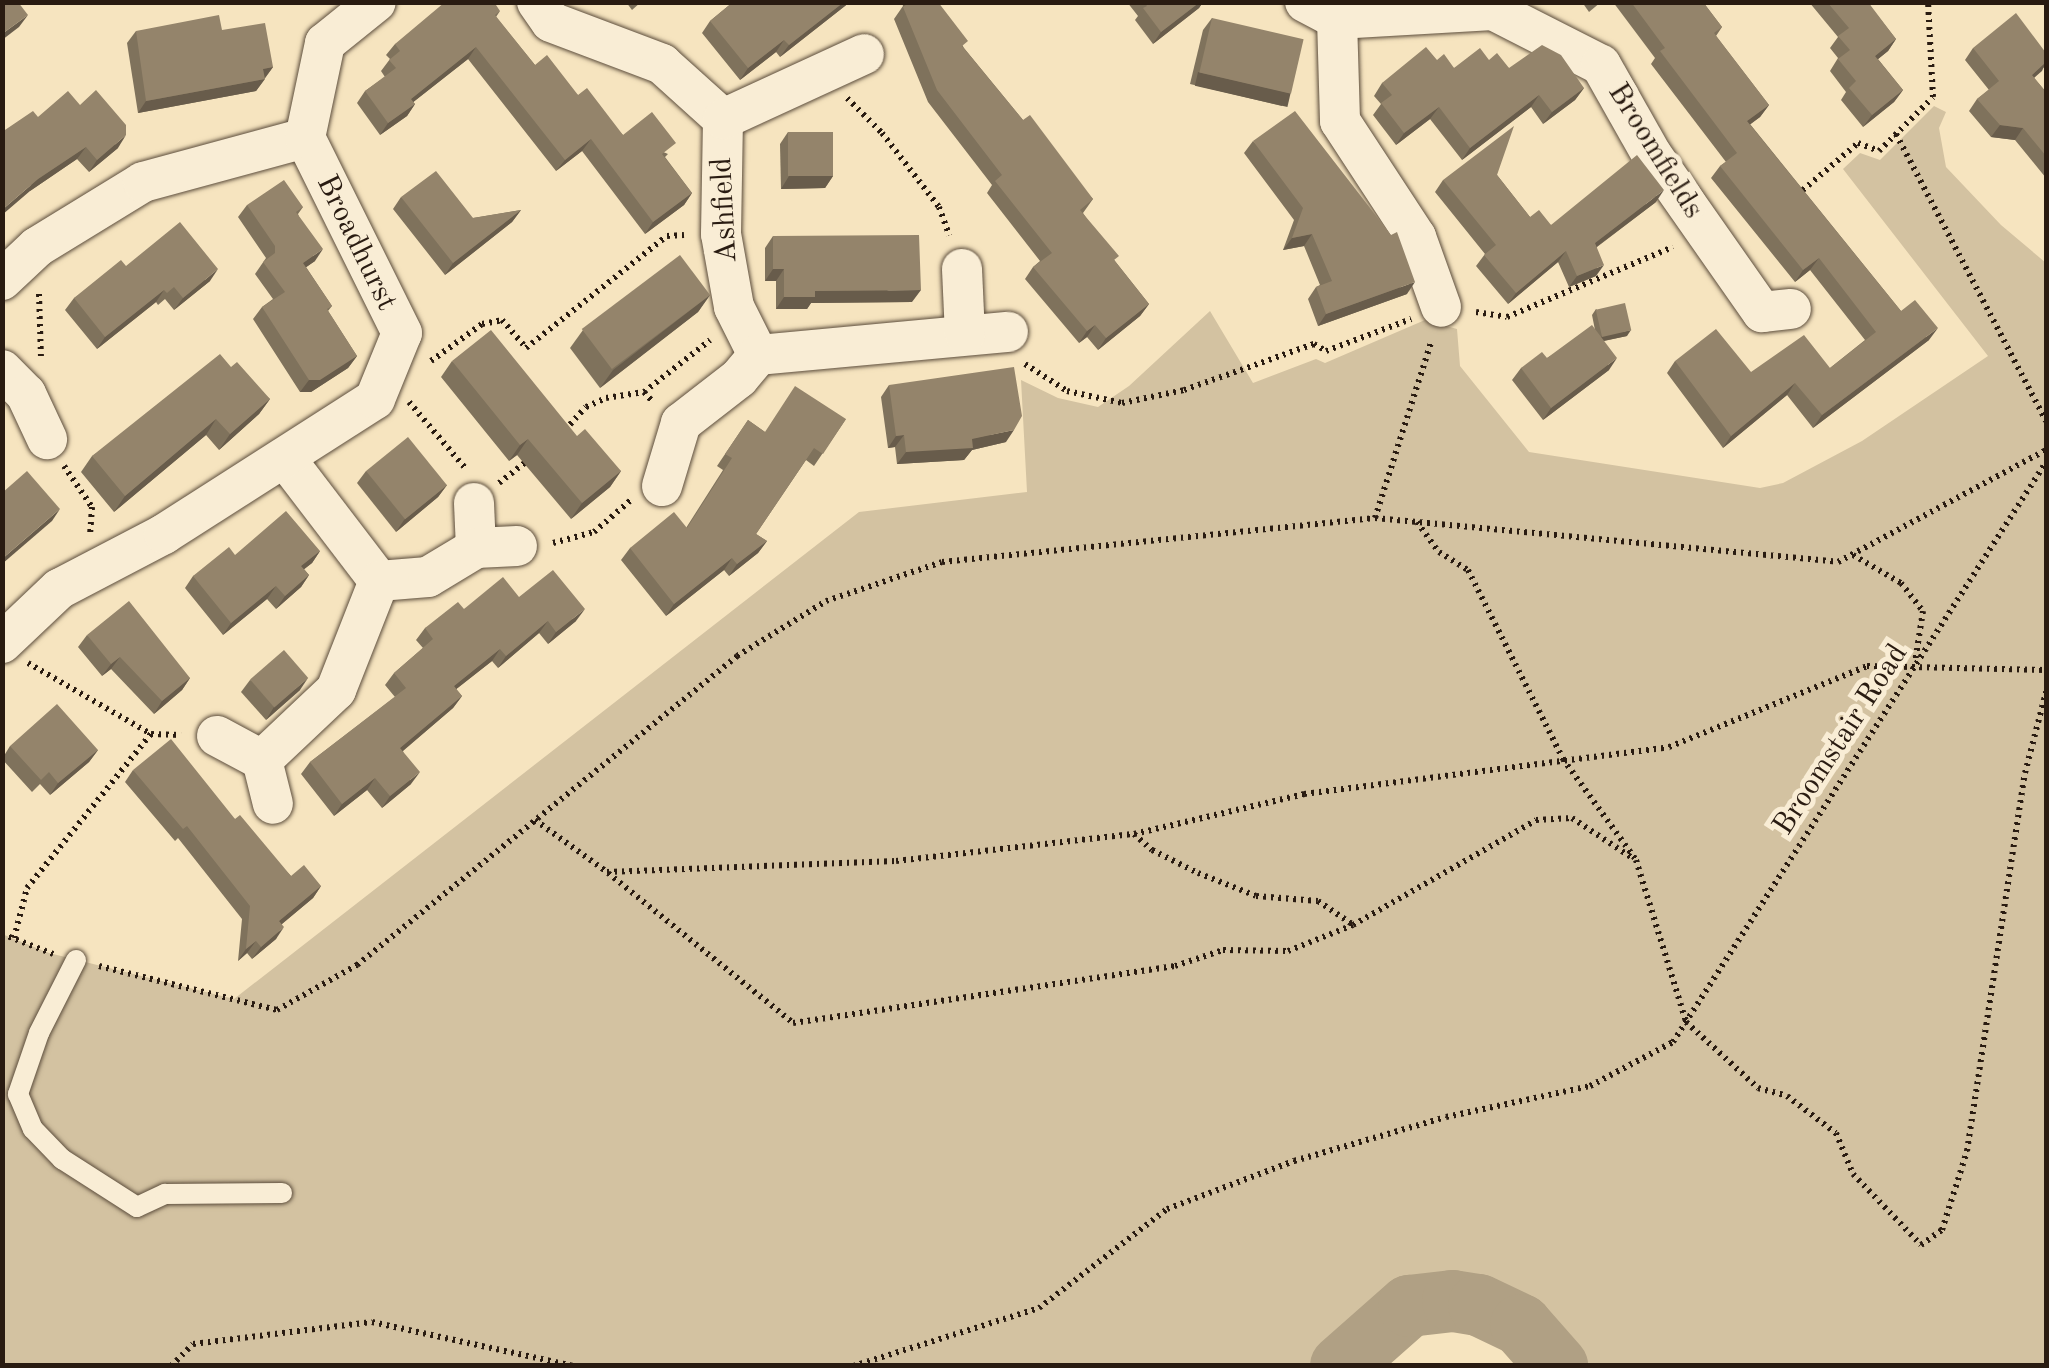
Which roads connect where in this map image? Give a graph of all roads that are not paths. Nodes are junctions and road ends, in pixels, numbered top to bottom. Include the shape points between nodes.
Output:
1 (376, 2) edge
2 (537, 2) edge
3 (1493, 6) edge
4 (1321, 11) edge
5 (864, 54) dead end
6 (722, 120) junction
7 (304, 138) junction
8 (962, 269) road end
9 (2, 280) edge
10 (1442, 307) road end
11 (1791, 309) dead end
12 (1008, 332) road end
13 (965, 334) junction
14 (758, 355) junction
15 (21, 373) edge
16 (47, 440) road end
17 (286, 458) junction
18 (662, 486) road end
19 (474, 503) road end
20 (517, 546) road end
21 (476, 548) junction
22 (379, 581) junction
23 (11, 650) edge
24 (218, 736) road end
25 (262, 760) junction
26 (273, 804) dead end
27 (76, 960) road end
28 (282, 1193) dead end

1 - 7 street, Broadhurst via 325,44
2 - 6 street, Ashfield via 551,22 662,64
3 - 4 street, Broomfields
3 - 11 street, Broomfields via 1601,65 1652,155 1762,312
4 - 10 street, Broomfields via 1340,121 1416,237
5 - 6 street, Ashfield
6 - 14 street, Ashfield via 720,234 738,318
7 - 9 street via 143,182 37,248
7 - 17 street, Broadhurst via 402,334 409,378
8 - 13 street
12 - 13 street
13 - 14 street
14 - 18 street via 740,378 659,405
15 - 16 street
17 - 22 street
17 - 23 street, Broadhurst via 60,589
19 - 21 street
20 - 21 street
21 - 22 street via 428,577
22 - 25 street via 336,690
24 - 25 street
25 - 26 street
27 - 28 lane via 38,1033 18,1094 33,1128 62,1159 137,1207 165,1194

